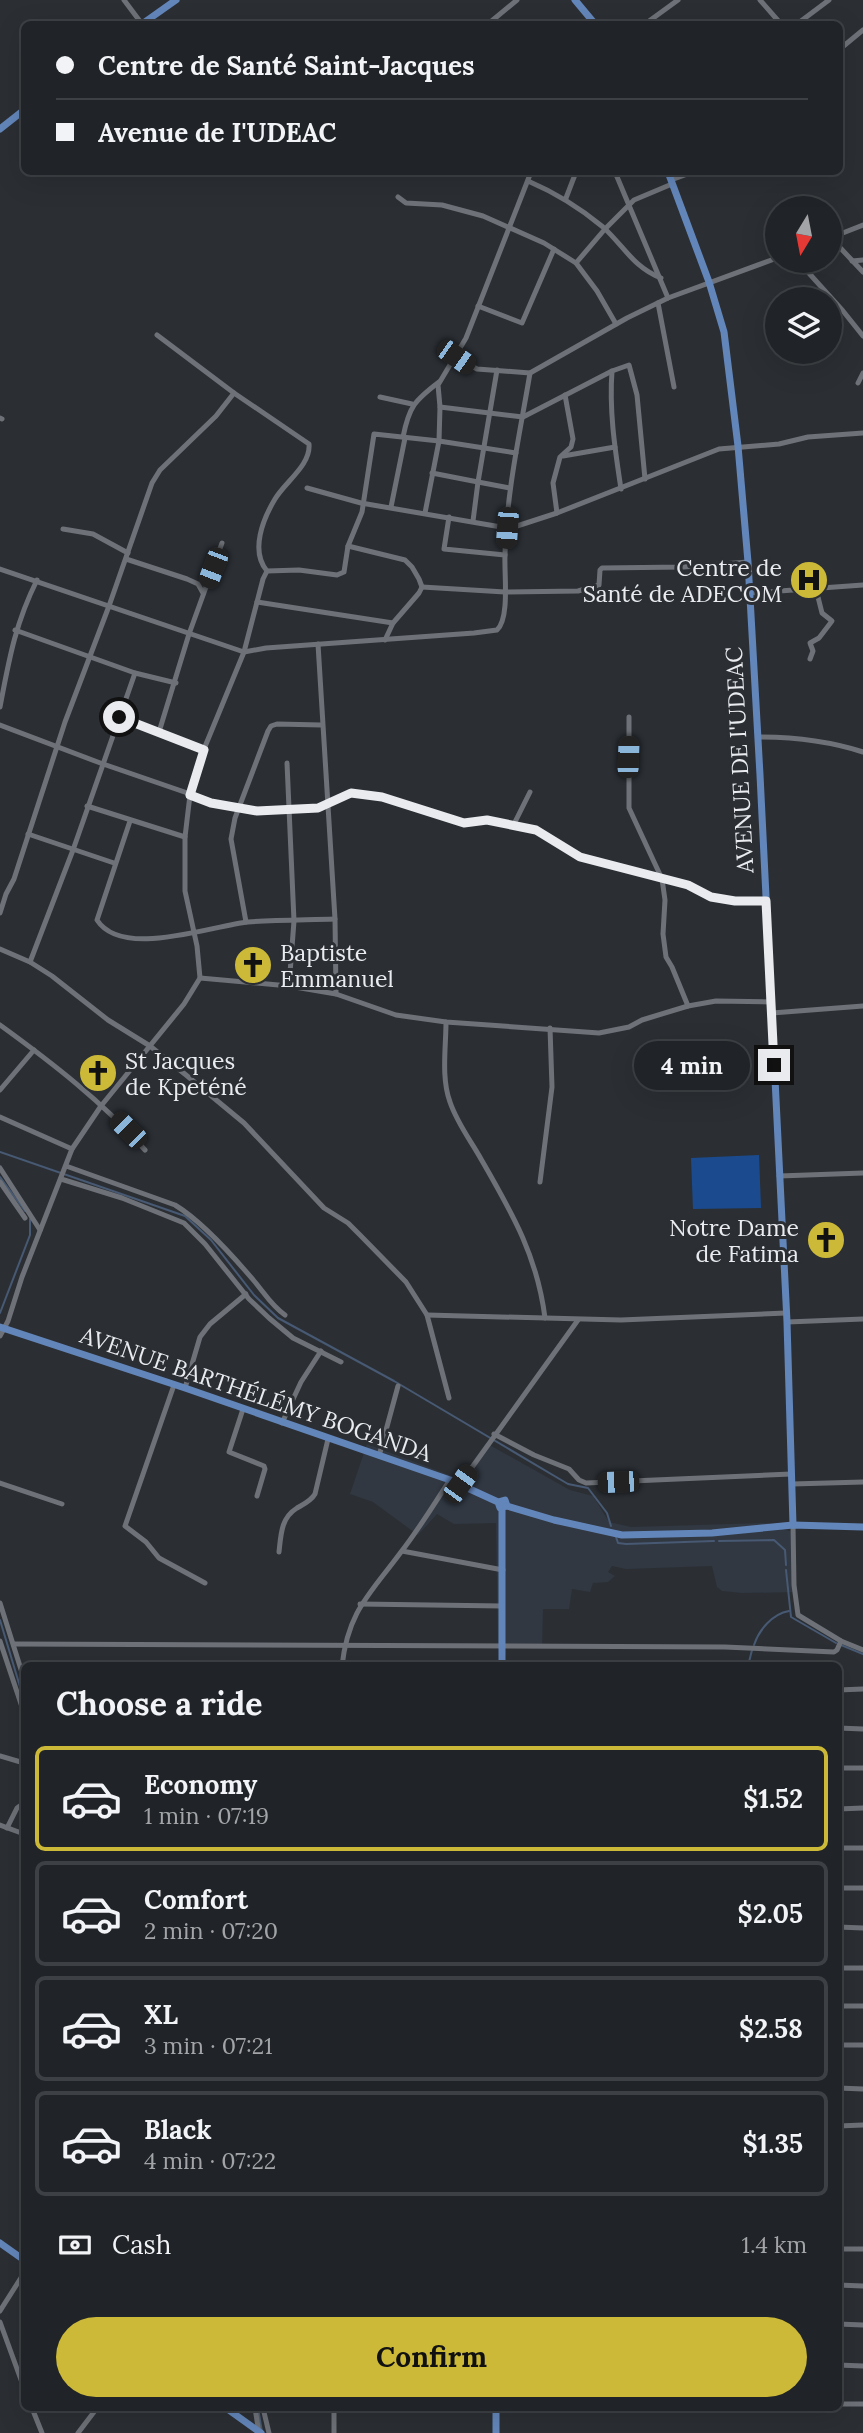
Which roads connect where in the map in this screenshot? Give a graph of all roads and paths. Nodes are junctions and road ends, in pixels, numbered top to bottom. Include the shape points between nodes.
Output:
1 (124, 0) edge
2 (176, 0) edge
3 (517, 0) edge
4 (575, 0) edge
5 (678, 0) edge
6 (760, 0) edge
7 (829, 0) edge
8 (140, 21) edge
9 (146, 21) edge
10 (492, 21) edge
11 (592, 21) edge
12 (649, 21) edge
13 (778, 21) edge
14 (801, 21) edge
15 (863, 30) edge
16 (843, 47) edge
17 (21, 112) edge
18 (0, 129) edge
19 (530, 175) edge
20 (575, 175) edge
21 (616, 175) edge
22 (670, 178) edge
23 (528, 181) junction
24 (398, 197) dead end
25 (565, 198) junction
26 (629, 206) junction
27 (863, 225) edge
28 (510, 226) junction
29 (605, 229) junction
30 (842, 233) edge
31 (554, 249) junction
32 (842, 251) edge
33 (863, 260) edge
34 (852, 261) junction
35 (765, 262) edge
36 (576, 264) junction
37 (863, 272) edge
38 (809, 273) edge
39 (661, 278) junction
40 (709, 282) junction
41 (667, 298) junction
42 (658, 303) junction
43 (478, 306) junction
44 (615, 324) junction
45 (157, 335) dead end
46 (863, 336) edge
47 (456, 357) junction
48 (496, 370) junction
49 (612, 371) junction
50 (530, 373) junction
51 (863, 373) edge
52 (439, 382) junction
53 (858, 383) dead end
54 (674, 387) dead end
55 (234, 393) junction
56 (565, 395) junction
57 (380, 397) dead end
58 (412, 404) junction
59 (440, 407) junction
60 (488, 414) junction
61 (523, 417) junction
62 (863, 433) edge
63 (404, 438) junction
64 (439, 441) junction
65 (737, 446) junction
66 (615, 447) junction
67 (482, 448) junction
68 (516, 453) junction
69 (560, 457) junction
70 (432, 472) junction
71 (645, 479) junction
72 (478, 482) junction
73 (307, 488) dead end
74 (510, 488) junction
75 (621, 489) junction
76 (361, 503) junction
77 (391, 507) junction
78 (425, 513) junction
79 (557, 513) junction
80 (449, 517) junction
81 (473, 522) junction
82 (507, 528) junction
83 (63, 529) dead end
84 (222, 543) dead end
85 (348, 546) junction
86 (505, 555) junction
87 (127, 556) junction
88 (748, 562) junction
89 (0, 569) edge
90 (267, 571) junction
91 (37, 580) junction
92 (863, 585) edge
93 (422, 587) junction
94 (816, 589) junction
95 (505, 592) junction
96 (203, 593) junction
97 (750, 593) junction
98 (257, 601) junction
99 (109, 606) junction
100 (393, 623) junction
101 (15, 631) junction
102 (189, 635) junction
103 (385, 640) junction
104 (318, 644) junction
105 (244, 652) junction
106 (90, 657) junction
107 (810, 659) dead end
108 (135, 673) junction
109 (176, 683) junction
110 (0, 707) edge
111 (119, 717) junction
112 (629, 717) dead end
113 (0, 725) edge
114 (321, 725) junction
115 (159, 732) junction
116 (758, 737) junction
117 (57, 748) junction
118 (204, 750) junction
119 (863, 752) edge
120 (287, 763) dead end
121 (103, 764) junction
122 (530, 792) dead end
123 (190, 795) junction
124 (327, 804) junction
125 (88, 807) junction
126 (240, 809) junction
127 (289, 810) junction
128 (130, 821) junction
129 (514, 824) junction
130 (28, 834) junction
131 (185, 837) junction
132 (73, 850) junction
133 (114, 863) junction
134 (662, 879) junction
135 (766, 901) junction
136 (0, 913) edge
137 (335, 919) junction
138 (294, 921) junction
139 (246, 922) junction
140 (193, 932) junction
141 (0, 949) edge
142 (30, 962) junction
143 (200, 978) junction
144 (289, 986) junction
145 (336, 994) junction
146 (771, 1002) junction
147 (688, 1006) junction
148 (863, 1006) edge
149 (772, 1013) junction
150 (446, 1022) junction
151 (0, 1025) edge
152 (550, 1028) junction
153 (150, 1046) junction
154 (34, 1050) junction
155 (0, 1090) edge
156 (101, 1106) junction
157 (0, 1117) edge
158 (72, 1149) junction
159 (145, 1150) dead end
160 (65, 1167) junction
161 (0, 1168) edge
162 (863, 1173) edge
163 (778, 1176) junction
164 (62, 1178) junction
165 (0, 1182) edge
166 (540, 1182) dead end
167 (25, 1218) dead end
168 (40, 1230) junction
169 (246, 1294) junction
170 (268, 1299) junction
171 (258, 1307) junction
172 (786, 1313) junction
173 (285, 1315) dead end
174 (427, 1315) junction
175 (545, 1318) junction
176 (863, 1319) edge
177 (578, 1320) junction
178 (787, 1322) junction
179 (1, 1331) edge
180 (321, 1351) junction
181 (341, 1362) dead end
182 (174, 1385) junction
183 (398, 1387) dead end
184 (185, 1388) junction
185 (449, 1398) dead end
186 (243, 1409) junction
187 (282, 1423) junction
188 (494, 1434) junction
189 (328, 1439) junction
190 (379, 1456) junction
191 (792, 1474) junction
192 (450, 1480) junction
193 (863, 1482) edge
194 (0, 1483) edge
195 (460, 1484) junction
196 (792, 1484) junction
197 (257, 1496) dead end
198 (62, 1504) dead end
199 (502, 1505) junction
200 (793, 1525) junction
201 (863, 1527) edge
202 (402, 1551) junction
203 (279, 1552) dead end
204 (503, 1570) junction
205 (205, 1583) dead end
206 (0, 1603) edge
207 (360, 1604) junction
208 (502, 1606) junction
209 (0, 1641) edge
210 (14, 1644) junction
211 (840, 1644) junction
212 (344, 1646) junction
213 (502, 1646) junction
214 (863, 1650) edge
215 (342, 1662) edge
216 (502, 1662) edge
217 (21, 1668) edge
218 (863, 1689) edge
219 (842, 1690) edge
220 (21, 1704) edge
221 (842, 1728) edge
222 (863, 1729) edge
223 (0, 1756) edge
224 (21, 1762) edge
225 (842, 1768) edge
226 (863, 1769) edge
227 (21, 1805) edge
228 (842, 1808) edge
229 (863, 1808) edge
230 (0, 1825) edge
231 (7, 1828) junction
232 (21, 1833) edge
233 (842, 1848) edge
234 (863, 1848) edge
235 (842, 1888) edge
236 (863, 1888) edge
237 (842, 1927) edge
238 (863, 1928) edge
239 (842, 1968) edge
240 (863, 1968) edge
241 (842, 2006) edge
242 (863, 2006) edge
243 (842, 2045) edge
244 (863, 2045) edge
245 (842, 2088) edge
246 (863, 2089) edge
247 (863, 2125) edge
248 (842, 2126) edge
249 (0, 2243) edge
250 (842, 2249) edge
251 (863, 2249) edge
252 (21, 2258) edge
253 (21, 2278) edge
254 (842, 2286) edge
255 (863, 2286) edge
256 (0, 2311) edge
257 (0, 2322) edge
258 (842, 2324) edge
259 (863, 2325) edge
260 (842, 2365) edge
261 (863, 2366) edge
262 (21, 2380) edge
263 (842, 2404) edge
264 (863, 2404) edge
265 (33, 2411) edge
266 (95, 2411) edge
267 (230, 2411) edge
268 (256, 2411) edge
269 (264, 2411) edge
270 (334, 2411) edge
271 (496, 2411) edge
272 (42, 2433) edge
273 (78, 2433) edge
274 (260, 2433) edge
275 (269, 2433) edge
276 (334, 2433) edge
277 (496, 2433) edge

1 - 8 street
2 - 9 main road
3 - 10 street
4 - 11 main road
5 - 12 street
6 - 13 street
7 - 14 street
15 - 16 street
17 - 18 main road
19 - 23 street
20 - 25 street
21 - 26 street
22 - 26 street
22 - 40 main road, AVENUE DE I'UDEAC
23 - 25 street
23 - 28 street
24 - 28 street via 406,203 442,205
25 - 29 street
26 - 29 street
26 - 39 street
27 - 30 street
28 - 31 street
28 - 43 street
29 - 36 street
29 - 39 street via 638,266
31 - 36 street
31 - 43 street via 522,323
32 - 34 street
33 - 34 street
34 - 37 street
35 - 40 street
36 - 44 street
38 - 46 street
39 - 41 street
40 - 41 street
40 - 65 main road, AVENUE DE I'UDEAC via 728,356
41 - 42 street
42 - 44 street
42 - 54 street
43 - 47 street
44 - 50 street
45 - 55 street
47 - 48 street via 477,369
47 - 52 street
48 - 50 street
48 - 60 street
49 - 56 street
49 - 66 street
49 - 71 street via 626,364 631,367
50 - 61 street
51 - 53 street
52 - 58 street
52 - 59 street
55 - 87 street via 160,470
55 - 90 street via 310,446 262,528 259,559
56 - 61 street
56 - 69 street via 573,439
57 - 58 street
58 - 63 street
59 - 60 street
59 - 64 street
60 - 61 street
60 - 67 street
61 - 68 street
62 - 65 street
63 - 64 street
63 - 76 street via 374,434
63 - 77 street
64 - 67 street
64 - 70 street
65 - 71 street
65 - 88 main road, AVENUE DE I'UDEAC
66 - 69 street
66 - 75 street
67 - 68 street
67 - 72 street
68 - 74 street
69 - 79 street via 553,483
70 - 72 street
70 - 78 street
71 - 75 street
72 - 74 street
72 - 81 street
73 - 76 street
74 - 82 street
75 - 79 street
76 - 77 street
76 - 85 street via 362,512
77 - 78 street
78 - 80 street
79 - 82 street
80 - 81 street
80 - 86 street via 444,549
81 - 82 street
82 - 86 street
83 - 87 street via 93,534
84 - 96 street
85 - 90 street via 342,575
85 - 93 street via 405,560
86 - 95 street
87 - 96 street via 198,584
87 - 99 street
88 - 95 street via 602,568 597,587
88 - 97 main road, AVENUE DE I'UDEAC
89 - 91 street
90 - 98 street
91 - 99 street
91 - 101 street
92 - 94 street
93 - 95 street
93 - 100 street
94 - 97 street
94 - 107 street via 822,613 832,621 810,643
95 - 103 street via 503,620 496,630
96 - 102 street
97 - 116 main road, AVENUE DE I'UDEAC
98 - 100 street
98 - 105 street
99 - 102 street
99 - 106 street
100 - 103 street
101 - 106 street
101 - 110 street
102 - 105 street
102 - 109 street
103 - 104 street
104 - 105 street
104 - 114 street
105 - 118 street
106 - 108 street
106 - 117 street
108 - 109 street
108 - 111 street
109 - 115 street
111 - 115 street
111 - 121 street
112 - 134 street via 629,808
113 - 117 street
114 - 124 street
114 - 126 street via 271,726
115 - 118 street
116 - 119 street via 792,737
116 - 135 main road, AVENUE DE I'UDEAC
117 - 121 street
117 - 130 street
118 - 123 street
120 - 127 street
121 - 123 street
121 - 125 street
122 - 129 street
123 - 126 street
123 - 131 street
124 - 127 street
124 - 129 street via 355,793 464,823
124 - 137 street
125 - 128 street
125 - 132 street
126 - 127 street
126 - 139 street via 231,839
127 - 138 street
128 - 131 street
128 - 133 street
129 - 134 street via 536,830 580,857
130 - 132 street
130 - 136 street
131 - 140 street via 186,891
132 - 133 street
132 - 142 street
133 - 140 street via 97,920 100,925 137,939
134 - 135 street via 711,897
134 - 147 street via 666,957
135 - 146 main road, AVENUE DE I'UDEAC
137 - 138 street
137 - 145 street
138 - 139 street
138 - 144 street
139 - 140 street
140 - 143 street
141 - 142 street
142 - 153 street
143 - 144 street
143 - 153 street
144 - 145 street
145 - 150 street via 396,1015
146 - 147 street via 716,1001
146 - 149 main road, AVENUE DE I'UDEAC
147 - 152 street via 615,1031
148 - 149 street
149 - 163 main road, AVENUE DE I'UDEAC
150 - 152 street
150 - 175 street via 450,1101 529,1248
151 - 154 street
152 - 166 street via 552,1087
153 - 156 street
153 - 174 street via 244,1123 309,1194 354,1229 406,1282
154 - 155 street
154 - 156 street
156 - 158 street
156 - 159 street
157 - 158 street
158 - 160 street
160 - 164 street
160 - 170 street via 188,1213
161 - 168 street
162 - 163 street
163 - 172 main road, AVENUE DE I'UDEAC
164 - 168 street
164 - 169 street via 184,1223
165 - 167 street
168 - 179 street
169 - 171 street
169 - 184 street via 200,1337
170 - 171 street
170 - 173 street
171 - 180 street via 293,1338
172 - 177 street
172 - 178 main road, AVENUE DE I'UDEAC
174 - 175 street
174 - 185 street
175 - 177 street
176 - 178 street
177 - 188 street
178 - 191 main road, AVENUE DE I'UDEAC
179 - 182 main road, AVENUE BARTHÉLÉMY BOGANDA
180 - 181 street
180 - 187 street
182 - 184 main road, AVENUE BARTHÉLÉMY BOGANDA
182 - 205 street via 125,1526 159,1558
183 - 190 street
184 - 186 main road, AVENUE BARTHÉLÉMY BOGANDA
186 - 187 main road, AVENUE BARTHÉLÉMY BOGANDA
186 - 197 street via 229,1452 264,1466
187 - 189 main road, AVENUE BARTHÉLÉMY BOGANDA
188 - 191 street via 569,1469 586,1483
188 - 195 street
189 - 190 main road, AVENUE BARTHÉLÉMY BOGANDA
189 - 203 street via 315,1494 286,1518
190 - 192 main road, AVENUE BARTHÉLÉMY BOGANDA
191 - 196 main road, AVENUE DE I'UDEAC
192 - 195 main road, AVENUE BARTHÉLÉMY BOGANDA
192 - 202 street
193 - 196 street
194 - 198 street
195 - 199 main road, AVENUE BARTHÉLÉMY BOGANDA
196 - 200 main road, AVENUE DE I'UDEAC
199 - 200 main road, AVENUE BARTHÉLÉMY BOGANDA via 622,1535
199 - 204 main road
200 - 201 main road, AVENUE BARTHÉLÉMY BOGANDA
200 - 211 street via 797,1615
202 - 204 street
202 - 207 street
204 - 208 main road
206 - 210 street
207 - 208 street
207 - 212 street
208 - 213 main road
209 - 220 street
210 - 212 street
210 - 217 street
211 - 213 street via 834,1652
211 - 214 street
212 - 213 street
212 - 215 street
213 - 216 main road
218 - 219 street
221 - 222 street
223 - 224 street
225 - 226 street
227 - 231 street
228 - 229 street
230 - 231 street
231 - 232 street
233 - 234 street
235 - 236 street
237 - 238 street
239 - 240 street
241 - 242 street
243 - 244 street
245 - 246 street
247 - 248 street
249 - 252 main road
250 - 251 street
253 - 256 street
254 - 255 street
257 - 262 street
258 - 259 street
260 - 261 street
263 - 264 street
265 - 272 street
266 - 273 street
267 - 274 main road
268 - 274 street
269 - 275 street
270 - 276 street
271 - 277 main road

